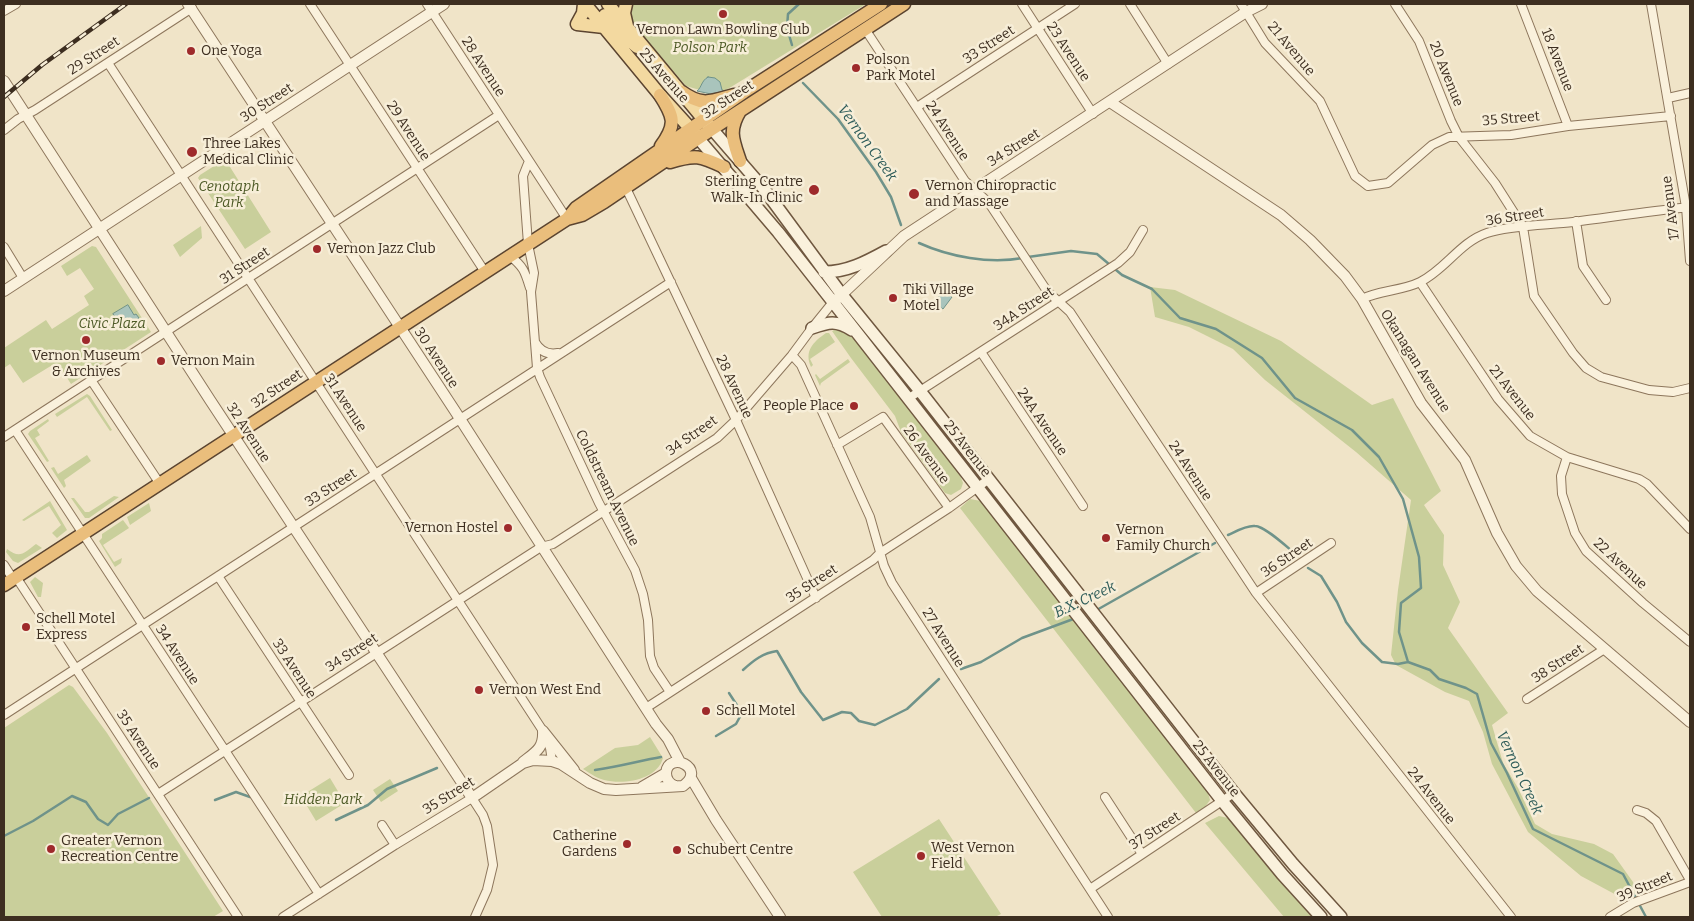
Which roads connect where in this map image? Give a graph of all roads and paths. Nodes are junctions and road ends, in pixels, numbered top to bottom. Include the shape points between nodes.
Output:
1 (16, 4) edge
2 (310, 4) edge
3 (444, 4) edge
4 (585, 4) edge
5 (608, 4) edge
6 (626, 4) edge
7 (881, 4) edge
8 (904, 4) edge
9 (1022, 4) edge
10 (1075, 4) edge
11 (1130, 4) edge
12 (1262, 4) edge
13 (1395, 4) edge
14 (1522, 4) edge
15 (1652, 4) edge
16 (192, 5) edge
17 (429, 8) edge
18 (1243, 8) edge
19 (4, 11) edge
20 (627, 26) junction
21 (604, 27) junction
22 (1038, 28) junction
23 (866, 29) junction
24 (653, 58) junction
25 (108, 63) junction
26 (1168, 64) junction
27 (350, 65) junction
28 (4, 81) edge
29 (682, 92) junction
30 (744, 92) junction
31 (1690, 93) edge
32 (660, 95) junction
33 (1668, 98) junction
34 (1110, 102) junction
35 (917, 107) junction
36 (740, 110) junction
37 (26, 114) junction
38 (1092, 114) junction
39 (499, 115) junction
40 (1671, 116) junction
41 (265, 121) junction
42 (708, 124) junction
43 (1568, 126) junction
44 (4, 130) edge
45 (694, 133) junction
46 (1459, 137) junction
47 (658, 159) junction
48 (529, 161) junction
49 (740, 161) junction
50 (418, 168) junction
51 (724, 168) junction
52 (181, 175) junction
53 (1368, 186) joint
54 (626, 188) junction
55 (974, 189) junction
56 (1688, 207) edge
57 (567, 219) junction
58 (1576, 222) junction
59 (333, 224) junction
60 (1524, 227) junction
61 (99, 229) junction
62 (1143, 230) dead end
63 (528, 244) junction
64 (4, 247) edge
65 (886, 251) junction
66 (510, 256) junction
67 (1690, 261) edge
68 (485, 272) junction
69 (824, 272) junction
70 (24, 278) junction
71 (249, 278) junction
72 (671, 282) junction
73 (1420, 282) junction
74 (4, 291) edge
75 (531, 292) junction
76 (838, 299) junction
77 (1362, 299) junction
78 (1606, 300) dead end
79 (1059, 301) junction
80 (400, 327) junction
81 (812, 328) junction
82 (166, 332) junction
83 (858, 333) junction
84 (535, 342) junction
85 (560, 352) junction
86 (981, 352) junction
87 (792, 355) junction
88 (537, 368) junction
89 (91, 380) junction
90 (316, 381) junction
91 (1690, 388) edge
92 (920, 390) junction
93 (909, 398) junction
94 (460, 419) junction
95 (736, 420) junction
96 (15, 430) junction
97 (234, 436) junction
98 (4, 437) edge
99 (837, 445) junction
100 (1567, 456) junction
101 (375, 474) junction
102 (989, 479) junction
103 (160, 484) junction
104 (977, 486) junction
105 (1083, 506) dead end
106 (949, 508) junction
107 (604, 512) junction
108 (294, 527) junction
109 (1690, 529) edge
110 (83, 534) junction
111 (1332, 543) dead end
112 (541, 547) junction
113 (880, 553) junction
114 (4, 565) edge
115 (218, 576) junction
116 (11, 580) edge
117 (1256, 593) junction
118 (816, 598) junction
119 (458, 600) junction
120 (142, 625) junction
121 (1690, 642) edge
122 (1603, 650) junction
123 (377, 653) junction
124 (76, 668) junction
125 (670, 692) junction
126 (1527, 699) dead end
127 (301, 702) junction
128 (646, 708) junction
129 (4, 715) edge
130 (1690, 722) edge
131 (543, 731) junction
132 (225, 751) junction
133 (552, 761) junction
134 (522, 762) junction
135 (672, 766) junction
136 (578, 774) junction
137 (349, 775) dead end
138 (683, 783) junction
139 (639, 789) junction
140 (158, 794) junction
141 (1234, 794) junction
142 (1105, 797) dead end
143 (472, 798) junction
144 (1223, 802) junction
145 (1637, 810) dead end
146 (382, 825) dead end
147 (394, 845) junction
148 (1142, 854) junction
149 (1690, 881) edge
150 (1090, 889) junction
151 (319, 894) junction
152 (238, 917) edge
153 (283, 917) edge
154 (475, 917) edge
155 (780, 917) edge
156 (1108, 917) edge
157 (1321, 917) edge
158 (1341, 917) edge
159 (1511, 917) edge
160 (1610, 917) edge

1 - 19 street
2 - 27 street, 29 Avenue
3 - 17 street, 30 Street
4 - 21 main road, 25 Avenue
4 - 21 main road via 577,24
4 - 24 main road via 597,8 621,34
5 - 20 main road, 25 Avenue
6 - 20 main road
7 - 30 highway, 32 Street
8 - 23 highway, 32 Street
9 - 22 street, 23 Avenue
10 - 22 street, 33 Street
11 - 26 street
12 - 18 street, 34 Street
13 - 46 street, 20 Avenue via 1419,41
14 - 43 street, 18 Avenue
15 - 33 street, 17 Avenue
16 - 25 street, 29 Street
16 - 41 street, 30 Avenue
17 - 27 street, 30 Street
17 - 39 street, 28 Avenue
18 - 26 street, 34 Street
18 - 53 street, 21 Avenue via 1265,43 1320,101 1355,176
20 - 24 main road, 25 Avenue
21 - 32 main road, 25 Avenue
22 - 35 street, 33 Street
22 - 38 street, 23 Avenue
23 - 35 street, 24 Avenue
23 - 36 highway, 32 Street
24 - 29 main road, 25 Avenue
25 - 37 street, 29 Street
25 - 52 street, 31 Avenue
26 - 34 street, 34 Street
27 - 41 street, 30 Street
27 - 50 street, 29 Avenue
28 - 37 street, 32 Avenue
29 - 30 highway via 694,101 712,101
29 - 42 main road, 25 Avenue
30 - 42 highway, 32 Street
31 - 33 street
32 - 45 main road, 25 Avenue
32 - 47 highway via 672,115 672,126
33 - 40 street, 17 Avenue
34 - 38 street, 34 Street
34 - 77 street, Okanagan Avenue via 1286,219 1345,276
35 - 55 street, 24 Avenue via 965,181
36 - 42 highway, 32 Street
36 - 49 highway via 732,123 732,134
37 - 44 street, 29 Street
37 - 61 street, 32 Avenue
38 - 55 street, 34 Street
39 - 48 street, 28 Avenue
39 - 50 street, 31 Street
40 - 43 street, 35 Street
40 - 56 street, 17 Avenue
41 - 52 street, 30 Street
41 - 59 street, 30 Avenue
42 - 45 highway, 32 Street
42 - 49 main road, 25 Avenue
43 - 46 street, 35 Street via 1511,135
45 - 47 highway, 32 Street
45 - 51 main road, 25 Avenue
46 - 53 street, 35 Street via 1449,137 1432,145 1388,183
46 - 60 street, 20 Avenue
47 - 51 highway via 693,156
47 - 54 highway, 32 Street
47 - 57 highway, 32 Street via 576,208
48 - 57 street, 28 Avenue
48 - 63 street, Coldstream Avenue via 523,176
49 - 69 main road, 25 Avenue
50 - 59 street, 31 Street
50 - 68 street, 29 Avenue
51 - 76 main road, 25 Avenue
52 - 61 street, 30 Street
52 - 71 street, 31 Avenue
54 - 57 highway, 32 Street via 582,216
54 - 72 street, 28 Avenue
55 - 65 street, 34 Street
55 - 79 street, 24 Avenue via 989,203 1047,291
56 - 58 street, 36 Street
56 - 67 street, 17 Avenue
57 - 63 highway, 32 Street
58 - 60 street, 36 Street
58 - 78 street via 1583,266
59 - 71 street, 31 Street
59 - 80 street, 30 Avenue
60 - 73 street, 36 Street via 1486,233 1465,245
60 - 91 street via 1534,296 1586,368 1602,377 1649,390 1673,392
61 - 70 street, 30 Street
61 - 82 street, 32 Avenue
62 - 79 street, 34A Street via 1130,252 1118,263
63 - 66 highway, 32 Street
63 - 75 street, Coldstream Avenue via 534,273
64 - 70 street
65 - 69 main road via 853,267
65 - 76 street, 34 Street
66 - 68 highway, 32 Street
66 - 75 street, Coldstream Avenue via 525,270
68 - 80 highway, 32 Street
69 - 76 main road, 25 Avenue
70 - 74 street, 30 Street
71 - 82 street, 31 Street
71 - 90 street, 31 Avenue
72 - 85 street, 33 Street
72 - 95 street, 28 Avenue
73 - 77 street, 36 Street
73 - 100 street, 21 Avenue via 1498,399 1530,436
75 - 84 street, Coldstream Avenue
76 - 81 street, 34 Street
76 - 83 main road, 25 Avenue
76 - 92 main road, 25 Avenue
77 - 122 street, Okanagan Avenue via 1421,403 1465,460 1497,533 1516,566 1536,591
79 - 86 street, 34A Street
79 - 117 street, 24 Avenue via 1070,312
80 - 90 highway, 32 Street
80 - 94 street, 30 Avenue
81 - 83 main road via 831,322 841,323
81 - 87 street, 34 Street
82 - 89 street, 31 Street
82 - 97 street, 32 Avenue
83 - 93 main road, 25 Avenue
84 - 85 street via 546,352
84 - 88 street, Coldstream Avenue
85 - 88 street, 33 Street
86 - 92 street, 34A Street
86 - 105 street, 24A Avenue
87 - 95 street, 34 Street
87 - 99 street, 27 Avenue via 801,365
88 - 94 street, 33 Street
88 - 107 street, Coldstream Avenue
89 - 96 street, 31 Street
89 - 103 street
90 - 97 highway, 32 Street
90 - 101 street, 31 Avenue
92 - 93 street, 34A Street
92 - 102 main road, 25 Avenue
93 - 104 main road, 25 Avenue
94 - 101 street, 33 Street
94 - 112 street, 30 Avenue
95 - 107 street, 34 Street via 716,438
95 - 118 street, 28 Avenue
96 - 98 street, 31 Street
96 - 110 street, 34 Avenue
97 - 103 highway, 32 Street
97 - 108 street, 32 Avenue
99 - 106 street, 26 Avenue via 883,416
99 - 113 street, 27 Avenue via 870,517
100 - 109 street, 21 Avenue via 1639,479
100 - 121 street, 22 Avenue via 1561,476 1562,494 1575,534 1586,551
101 - 108 street, 33 Street
101 - 119 street, 31 Avenue
102 - 104 street, 35 Street
102 - 141 main road, 25 Avenue
103 - 110 highway, 32 Street
104 - 106 street, 35 Street
104 - 144 main road, 25 Avenue
106 - 113 street, 35 Street
107 - 112 street, 34 Street via 554,544
107 - 125 street, Coldstream Avenue via 635,570 648,620 650,656
108 - 115 street, 33 Street
108 - 123 street, 32 Avenue
110 - 116 highway, 32 Street
110 - 120 street, 34 Avenue
111 - 117 street, 36 Street
112 - 119 street, 34 Street
112 - 128 street, 30 Avenue
113 - 118 street, 35 Street
113 - 150 street, 27 Avenue via 892,583
114 - 116 street, 35 Avenue
115 - 120 street, 33 Street
115 - 127 street, 33 Avenue
116 - 124 street, 35 Avenue
117 - 159 street, 24 Avenue
118 - 125 street, 35 Street
119 - 123 street, 34 Street
119 - 131 street, 31 Avenue
120 - 124 street, 33 Street
120 - 132 street, 34 Avenue
122 - 126 street, 38 Street
122 - 130 street, Okanagan Avenue
123 - 127 street, 34 Street
123 - 143 street, 32 Avenue
124 - 129 street, 33 Street
124 - 140 street, 35 Avenue
125 - 128 street, 35 Street
127 - 132 street, 34 Street
127 - 137 street, 33 Avenue
128 - 135 street, 30 Avenue via 668,739
131 - 133 street, 31 Avenue
131 - 134 street, 35 Street via 541,746
131 - 136 street
132 - 140 street, 34 Street
132 - 151 street, 34 Avenue
133 - 134 street
133 - 136 street
134 - 143 street, 35 Street
135 - 138 street via 670,783
135 - 138 street via 687,765 690,768
135 - 139 street
136 - 139 street via 604,789
138 - 139 street
138 - 155 street via 716,820
140 - 152 street, 35 Avenue
141 - 144 street, 37 Street
141 - 158 main road, 25 Avenue
142 - 148 street
143 - 147 street, 35 Street
143 - 154 street via 487,826 494,865
144 - 148 street, 37 Street
144 - 157 main road, 25 Avenue
145 - 149 street via 1646,812 1656,821
146 - 147 street
147 - 151 street, 35 Street
148 - 150 street, 37 Street
149 - 160 street, 39 Street via 1633,903
150 - 156 street, 27 Avenue
151 - 153 street, 35 Street

